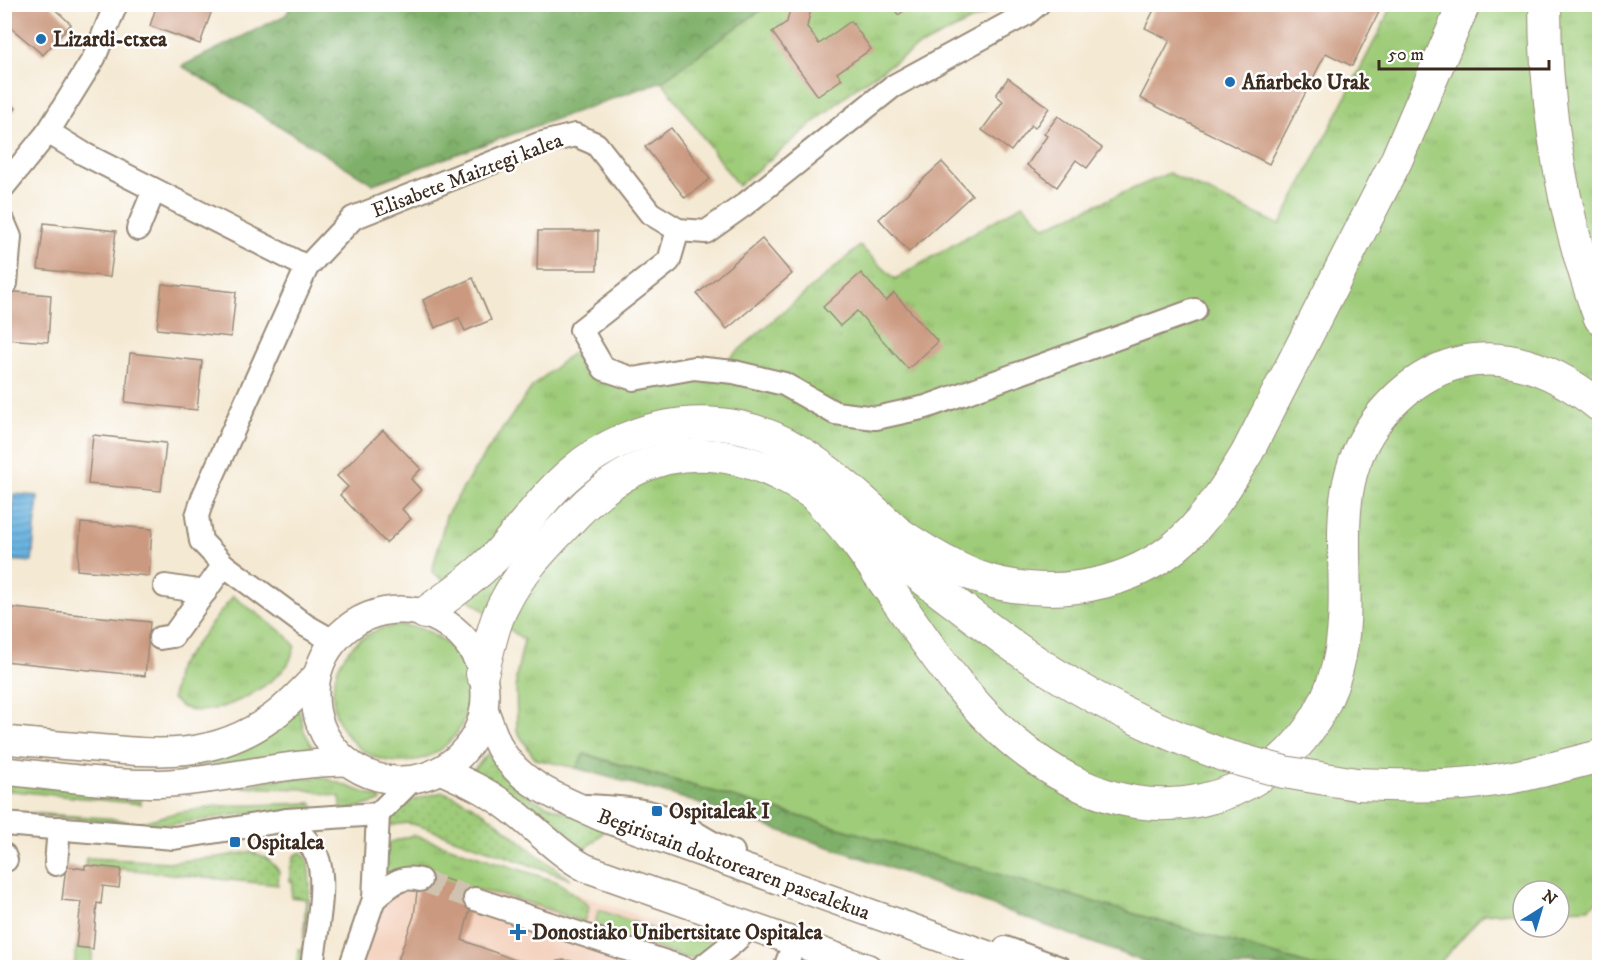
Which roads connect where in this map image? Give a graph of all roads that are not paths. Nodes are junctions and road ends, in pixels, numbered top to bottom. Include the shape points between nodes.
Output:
1 (116, 4) edge
2 (1038, 4) edge
3 (1464, 4) edge
4 (1545, 4) edge
5 (48, 132) junction
6 (4, 186) edge
7 (154, 190) junction
8 (4, 223) edge
9 (138, 229) dead end
10 (678, 230) junction
11 (307, 267) junction
12 (6, 283) dead end
13 (1195, 310) dead end
14 (1599, 318) edge
15 (1599, 406) edge
16 (817, 498) junction
17 (900, 534) junction
18 (224, 565) junction
19 (165, 586) dead end
20 (205, 592) junction
21 (425, 613) junction
22 (160, 638) dead end
23 (333, 641) junction
24 (483, 674) junction
25 (317, 675) junction
26 (1090, 694) junction
27 (484, 709) junction
28 (4, 740) edge
29 (1599, 756) edge
30 (348, 762) junction
31 (4, 771) edge
32 (448, 774) junction
33 (413, 779) junction
34 (574, 804) junction
35 (378, 814) junction
36 (287, 820) junction
37 (4, 824) edge
38 (58, 828) junction
39 (56, 864) dead end
40 (420, 880) tunnel mouth
41 (374, 899) junction
42 (475, 899) tunnel mouth
43 (746, 930) junction
44 (790, 954) edge
45 (312, 968) edge
46 (350, 968) edge
47 (684, 968) edge
48 (701, 968) edge
49 (834, 968) edge
50 (868, 968) edge
51 (1025, 968) edge
52 (1060, 968) edge

1 - 5 street via 94,58
2 - 10 street, Elisabete Maiztegi kalea via 892,87 706,232
3 - 17 highway via 1396,161 1247,453 1220,498 1190,533 1154,561 1119,579 1079,588 1037,590 1000,584 955,567
4 - 14 highway via 1552,135 1566,209
5 - 6 street
5 - 7 street
7 - 9 street
7 - 11 street
8 - 12 street via 10,237
10 - 11 street, Elisabete Maiztegi kalea via 650,213 596,144 575,135 539,144 353,218
10 - 13 street via 669,261 581,330 603,369 634,379 694,368 734,372 784,384 835,413 876,418 926,407
11 - 18 street, Elisabete Maiztegi kalea via 197,516 201,541
15 - 16 highway via 1555,375 1519,362 1494,359 1449,365 1398,396 1368,431 1345,495 1345,616 1337,669 1320,712 1297,746 1276,765 1232,791 1201,801 1135,802 1098,793 1028,754 968,696 856,541
16 - 24 highway via 787,478 723,456 677,456 631,470 592,497 521,576 504,603
16 - 26 highway via 976,619
17 - 21 highway via 794,448 750,430 703,423 679,424 632,435 589,458 553,491 496,556
17 - 26 highway via 1035,654
18 - 20 street
18 - 23 street, Elisabete Maiztegi kalea
19 - 20 street
20 - 22 street via 173,636
21 - 23 main road via 400,609 375,613 352,624
21 - 24 main road via 462,635
23 - 25 main road
24 - 27 main road
25 - 28 main road via 271,718 250,731 188,752 145,753
25 - 30 main road via 315,699 320,723 331,744
26 - 29 highway, bridge via 1167,734 1222,755 1284,772 1356,783 1473,783
27 - 32 main road via 476,734
27 - 34 main road, Begiristain doktorearen pasealekua via 500,750 513,767 523,777
30 - 31 main road via 317,762 169,783
30 - 33 main road via 379,777
32 - 33 main road
32 - 43 main road via 506,805 586,868
33 - 35 street
34 - 51 main road, Begiristain doktorearen pasealekua via 601,818
34 - 52 street via 656,814 726,850
35 - 36 street
35 - 41 street
36 - 38 street via 174,838
36 - 45 street via 316,854 322,876
37 - 38 street
38 - 39 street
40 - 41 street via 411,877 396,881
41 - 46 street
42 - 47 street
43 - 44 main road
43 - 48 street
44 - 49 street
44 - 50 main road

